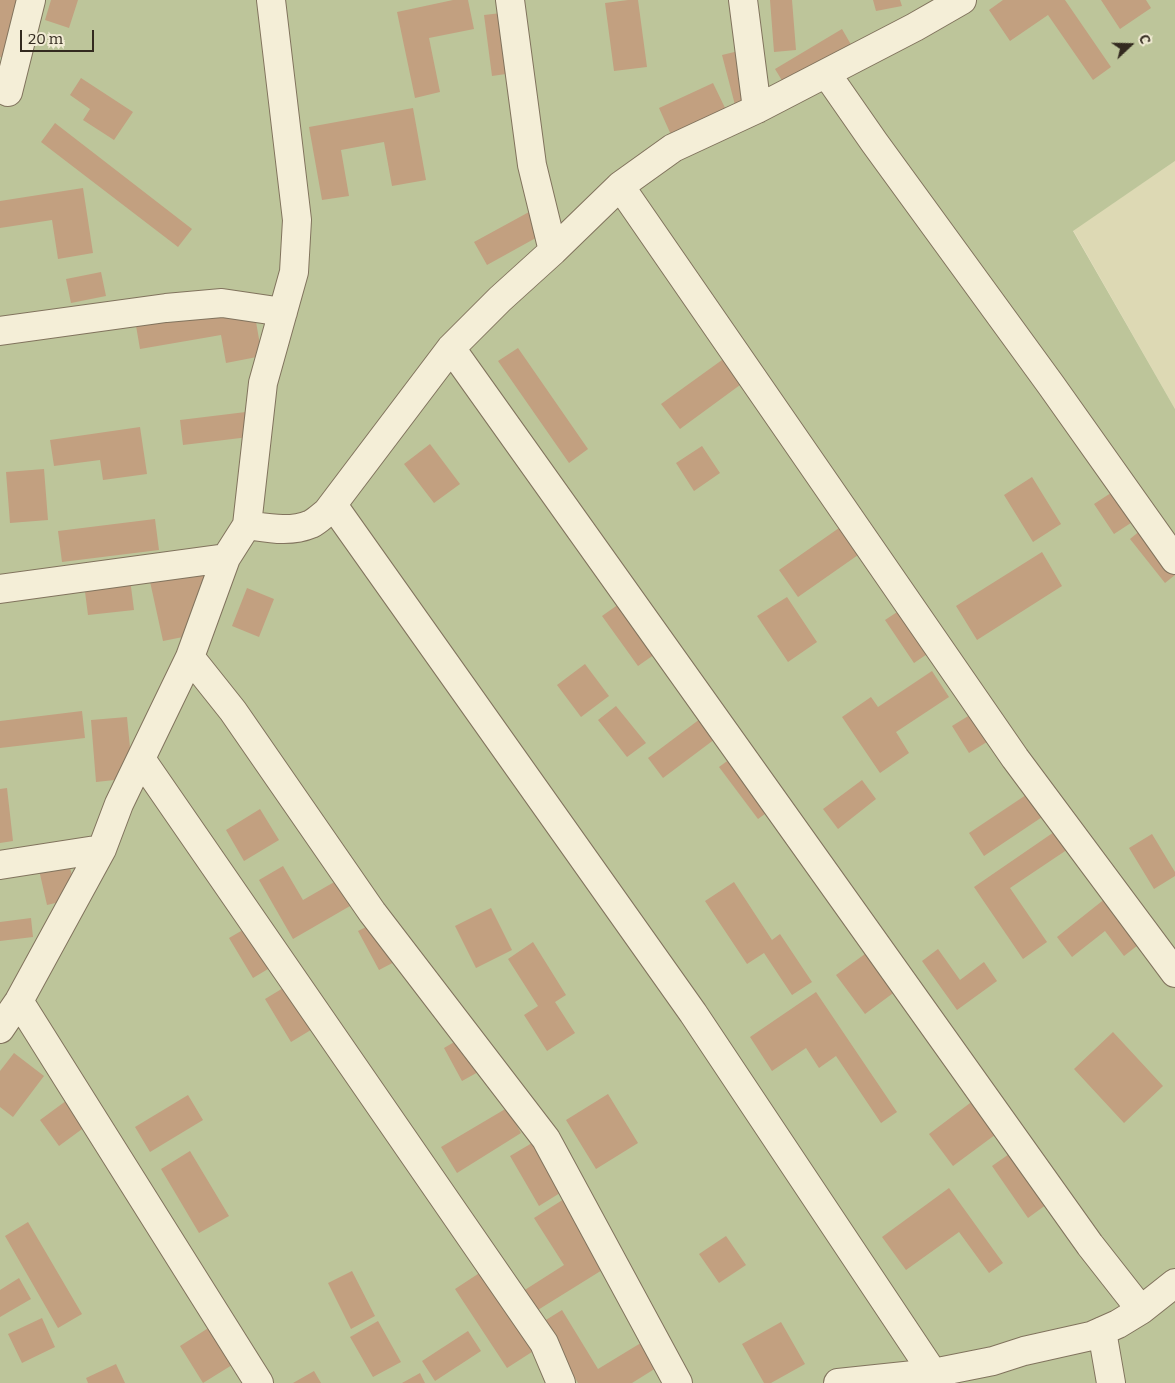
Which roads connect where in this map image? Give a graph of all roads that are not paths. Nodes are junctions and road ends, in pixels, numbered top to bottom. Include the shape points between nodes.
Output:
1 (31, 0) edge
2 (271, 0) edge
3 (510, 0) edge
4 (743, 0) edge
5 (962, 0) edge
6 (826, 73) junction
7 (3, 94) edge
8 (757, 109) junction
9 (620, 186) junction
10 (553, 252) junction
11 (283, 312) junction
12 (0, 332) edge
13 (451, 348) junction
14 (333, 505) junction
15 (247, 525) junction
16 (226, 558) junction
17 (1175, 560) edge
18 (0, 589) edge
19 (190, 657) junction
20 (141, 759) junction
21 (102, 849) junction
22 (0, 865) edge
23 (1175, 973) edge
24 (20, 1001) junction
25 (0, 1029) edge
26 (1175, 1283) edge
27 (1141, 1310) junction
28 (1102, 1331) junction
29 (933, 1373) junction
30 (259, 1383) edge
31 (561, 1383) edge
32 (678, 1383) edge
33 (838, 1383) edge
34 (1111, 1383) edge

1 - 7 street
2 - 11 street via 298,220 294,272
3 - 10 street via 532,165
4 - 8 street
5 - 6 street
6 - 8 street
6 - 17 street
8 - 9 street via 673,148
9 - 10 street
9 - 23 street via 1015,758
10 - 13 street
11 - 12 street via 222,303
11 - 15 street via 263,383
13 - 14 street
13 - 27 street via 1090,1245
14 - 15 street via 311,523 296,528 287,530
14 - 29 street via 687,1006
15 - 16 street
16 - 18 street
16 - 19 street
19 - 20 street
19 - 32 street via 233,710 372,912 546,1139
20 - 21 street
20 - 31 street via 544,1343
21 - 22 street
21 - 24 street
24 - 25 street
24 - 30 street
26 - 27 street
27 - 28 street
28 - 29 street via 993,1361
28 - 34 street
29 - 33 street

